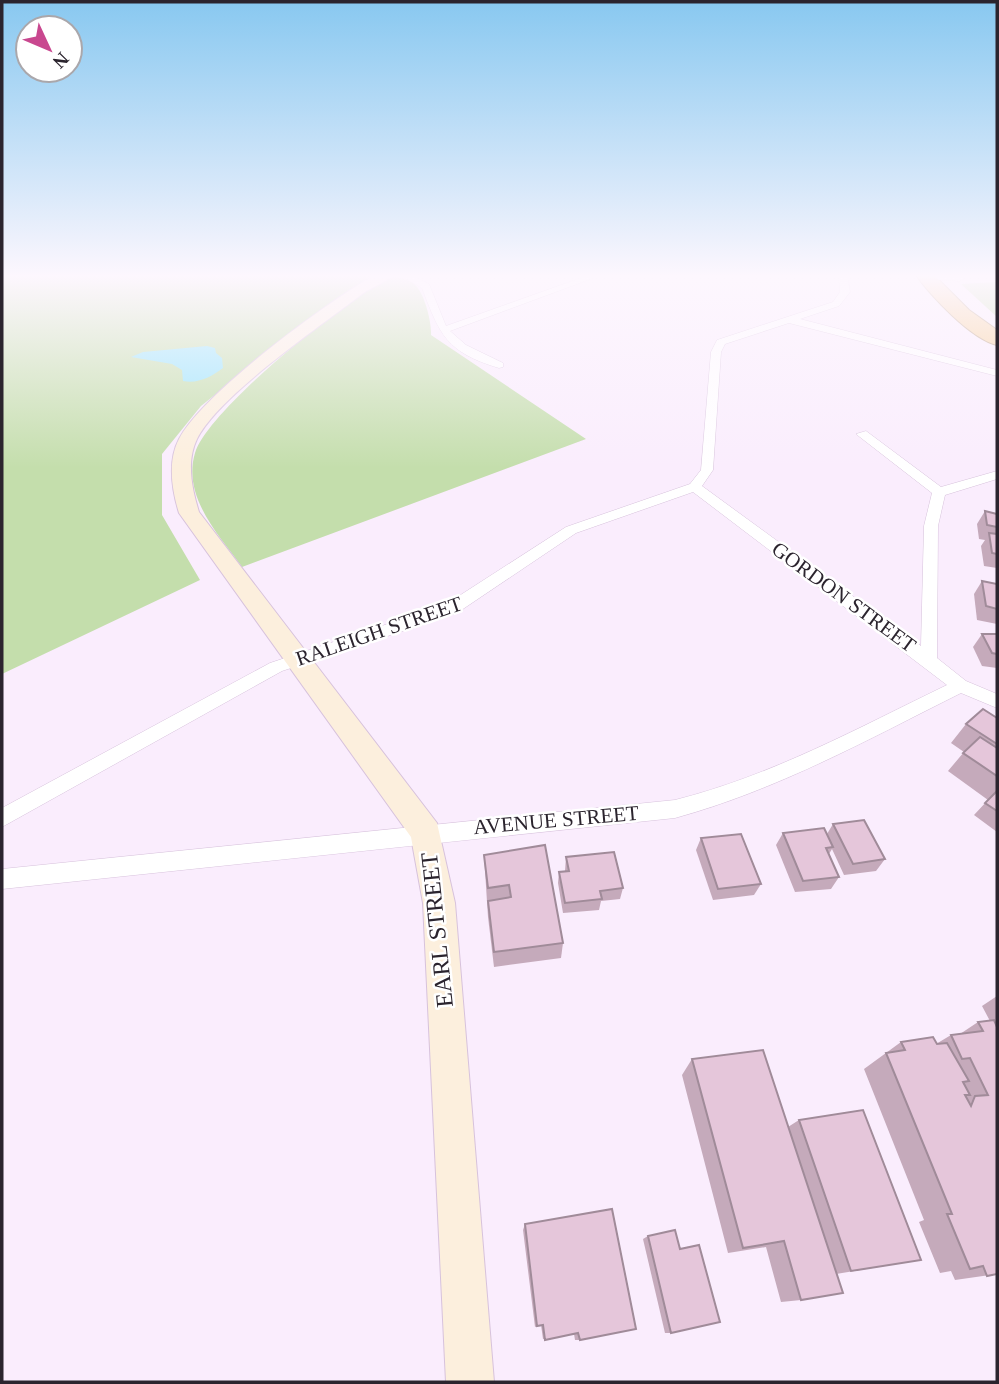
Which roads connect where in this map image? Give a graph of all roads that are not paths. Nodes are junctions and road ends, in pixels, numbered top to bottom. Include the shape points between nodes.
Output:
1 (297, 339) edge
2 (449, 339) edge
3 (731, 339) edge
4 (864, 339) edge
5 (499, 365) dead end
6 (997, 373) edge
7 (862, 435) dead end
8 (997, 475) edge
9 (695, 487) junction
10 (939, 492) junction
11 (299, 659) junction
12 (929, 660) junction
13 (960, 686) junction
14 (997, 701) edge
15 (2, 818) edge
16 (426, 833) junction
17 (2, 879) edge
18 (470, 1382) edge

1 - 11 street, EARL STREET via 202,420 188,438 180,474 189,513
2 - 5 street
3 - 9 street via 721,342 716,352 707,470
4 - 6 street
7 - 10 street
8 - 10 street
9 - 11 street, RALEIGH STREET via 562,534 451,609
9 - 12 street, GORDON STREET
10 - 12 street via 929,528
11 - 15 street, RALEIGH STREET via 276,667
11 - 16 street, EARL STREET
12 - 13 street, GORDON STREET
13 - 14 street, GORDON STREET
13 - 16 street, AVENUE STREET via 712,801 674,809
16 - 17 street, AVENUE STREET
16 - 18 street, EARL STREET via 439,903

